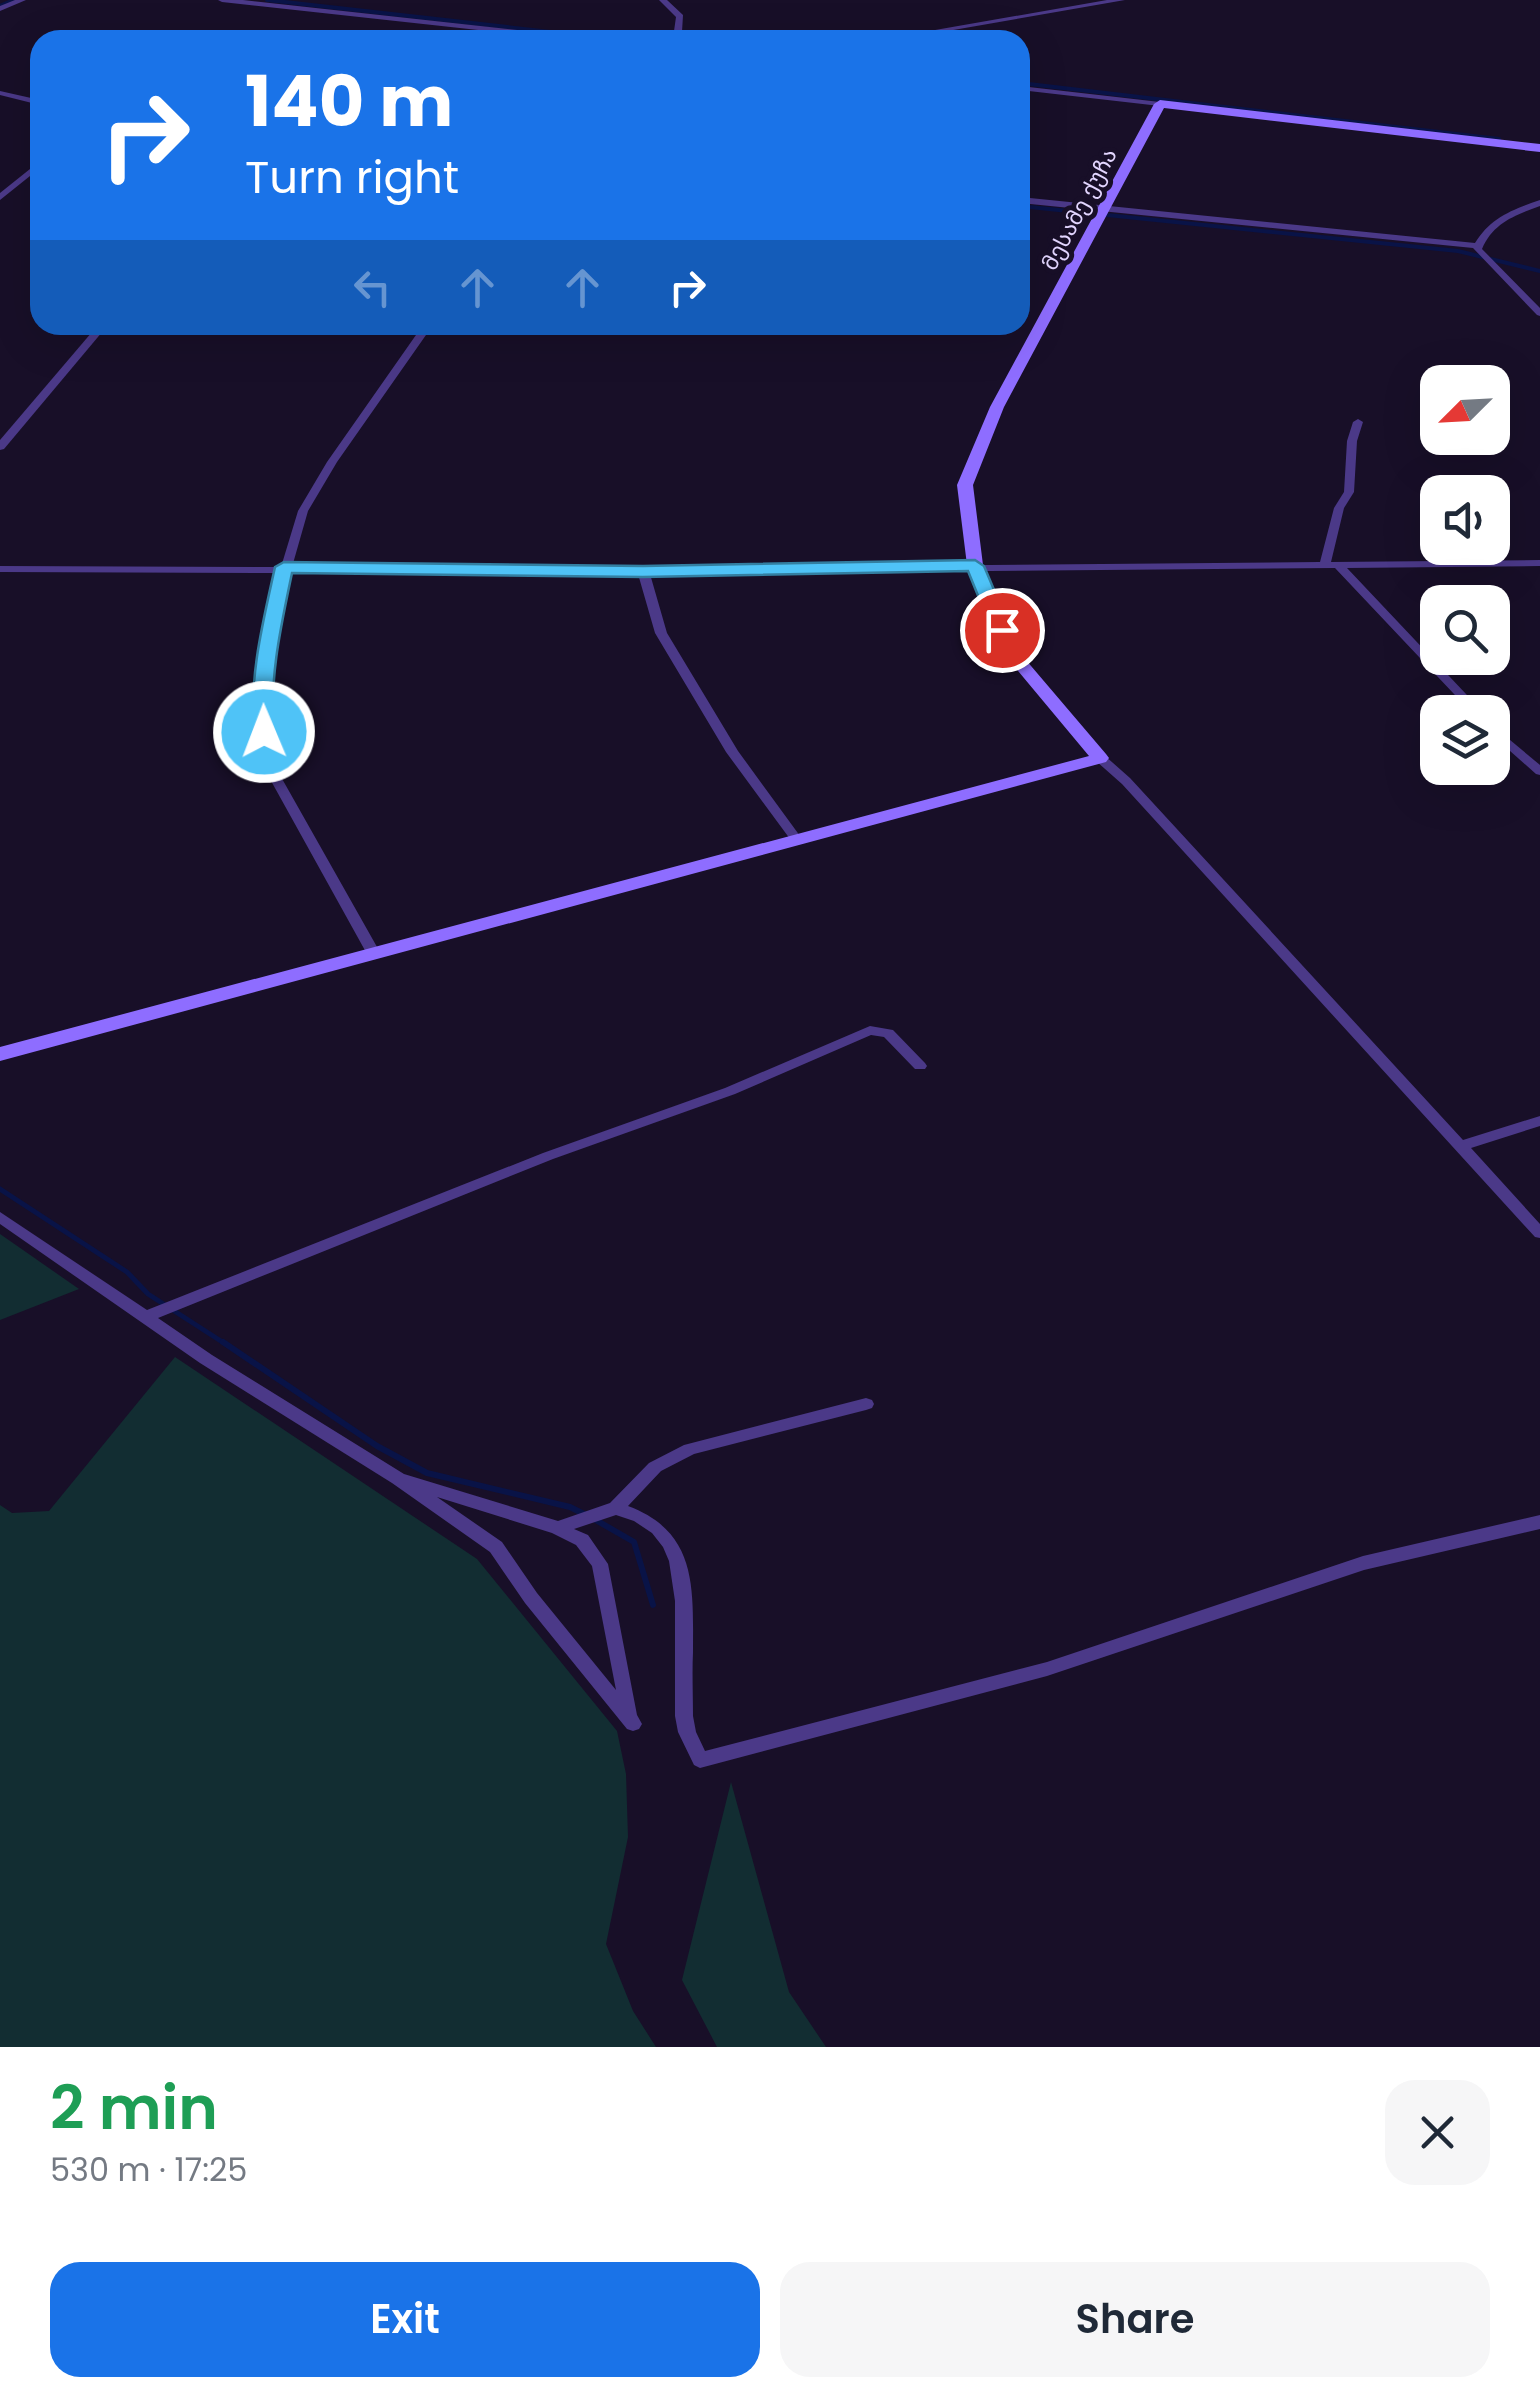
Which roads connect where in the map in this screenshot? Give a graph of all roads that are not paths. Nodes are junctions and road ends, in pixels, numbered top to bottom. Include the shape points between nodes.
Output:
1 (22, 0) edge
2 (222, 0) edge
3 (663, 0) edge
4 (1121, 0) edge
5 (0, 9) edge
6 (499, 30) edge
7 (678, 30) edge
8 (942, 30) edge
9 (1030, 89) edge
10 (0, 93) edge
11 (30, 100) edge
12 (1160, 104) junction
13 (1537, 148) edge
14 (30, 172) edge
15 (0, 197) edge
16 (1030, 201) edge
17 (1540, 204) edge
18 (1107, 208) junction
19 (1478, 246) junction
20 (1540, 312) edge
21 (95, 335) edge
22 (421, 335) edge
23 (1358, 422) dead end
24 (0, 447) edge
25 (1540, 563) edge
26 (1331, 564) junction
27 (975, 566) junction
28 (284, 567) junction
29 (0, 569) edge
30 (643, 571) junction
31 (1459, 695) edge
32 (1510, 744) edge
33 (1100, 758) junction
34 (1540, 772) edge
35 (794, 836) junction
36 (374, 954) junction
37 (0, 1054) edge
38 (920, 1066) dead end
39 (1540, 1121) edge
40 (1461, 1146) junction
41 (0, 1217) edge
42 (1540, 1233) edge
43 (148, 1316) junction
44 (866, 1404) dead end
45 (398, 1479) junction
46 (616, 1508) junction
47 (1540, 1522) edge
48 (558, 1528) junction

1 - 5 street
2 - 6 street
3 - 7 street via 680,17
4 - 8 street
9 - 12 street
10 - 11 street
12 - 13 street
12 - 18 street, მესამე ქუჩა
14 - 15 street
16 - 18 street
17 - 19 street via 1495,222
18 - 19 street
18 - 27 street, მესამე ქუჩა via 998,407 964,484
19 - 20 street via 1482,258
21 - 24 street
22 - 28 street via 302,511
23 - 26 street
25 - 26 street
26 - 27 street
26 - 31 street
27 - 30 street
27 - 33 street, მესამე ქუჩა via 1012,654
28 - 29 street
28 - 30 street
28 - 36 street via 263,686 266,761
30 - 35 street via 661,633 732,752
32 - 34 street
33 - 35 street
33 - 40 street
35 - 36 street
36 - 37 street
38 - 43 street via 888,1033 870,1030 730,1091
39 - 40 street
40 - 42 street
41 - 43 street
43 - 45 street
44 - 46 street via 690,1450 654,1466
45 - 48 street
45 - 48 street via 496,1546 633,1724 600,1564 582,1540
46 - 47 street via 650,1522 681,1567 684,1716 700,1760 1047,1670 1363,1563
46 - 48 street

